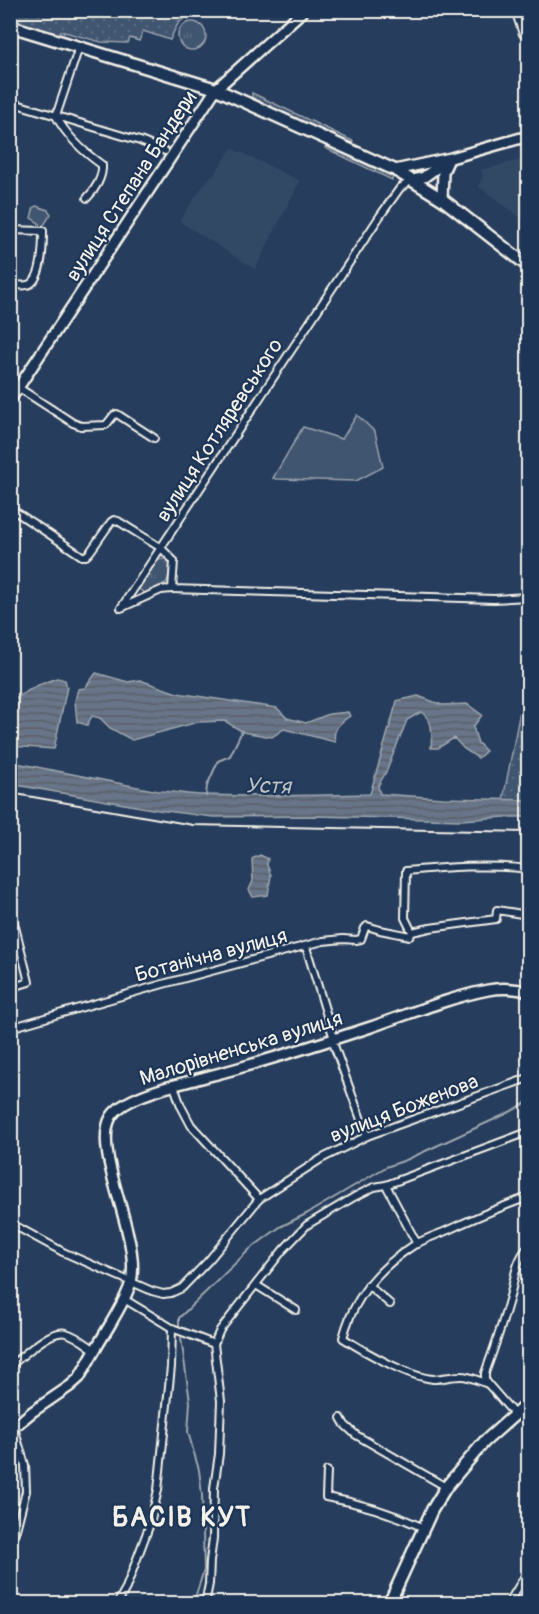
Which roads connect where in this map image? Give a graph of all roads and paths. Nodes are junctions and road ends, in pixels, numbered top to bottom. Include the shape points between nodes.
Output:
1 (304, 10) edge
2 (515, 10) edge
3 (10, 26) edge
4 (523, 34) dead end
5 (79, 46) junction
6 (216, 89) junction
7 (10, 102) edge
8 (56, 116) junction
9 (528, 136) edge
10 (165, 151) dead end
11 (451, 158) junction
12 (421, 164) junction
13 (394, 170) junction
14 (412, 180) junction
15 (87, 198) dead end
16 (442, 199) junction
17 (10, 230) edge
18 (528, 266) edge
19 (10, 284) edge
20 (19, 388) junction
21 (10, 400) edge
22 (154, 438) dead end
23 (10, 508) edge
24 (161, 548) junction
25 (172, 589) junction
26 (528, 597) edge
27 (528, 869) edge
28 (10, 907) edge
29 (528, 915) edge
30 (412, 932) junction
31 (306, 947) junction
32 (10, 988) edge
33 (528, 991) edge
34 (10, 1028) edge
35 (333, 1040) junction
36 (528, 1078) edge
37 (174, 1086) junction
38 (528, 1132) edge
39 (367, 1136) junction
40 (386, 1185) junction
41 (528, 1197) edge
42 (259, 1199) junction
43 (10, 1223) edge
44 (417, 1244) junction
45 (528, 1246) edge
46 (131, 1281) junction
47 (256, 1285) junction
48 (369, 1285) junction
49 (124, 1299) junction
50 (390, 1304) dead end
51 (296, 1310) dead end
52 (172, 1328) junction
53 (214, 1344) junction
54 (95, 1350) junction
55 (10, 1366) edge
56 (488, 1384) junction
57 (528, 1403) edge
58 (515, 1415) junction
59 (341, 1418) dead end
60 (12, 1429) edge
61 (327, 1471) dead end
62 (446, 1487) junction
63 (424, 1528) junction
64 (11, 1549) edge
65 (528, 1571) edge
66 (117, 1604) edge
67 (205, 1604) edge
68 (389, 1604) edge
69 (508, 1604) edge

1 - 6 street, вулиця Степана Бандери
2 - 4 street
3 - 5 main road
5 - 6 main road
5 - 8 street
6 - 13 main road
6 - 20 street, вулиця Степана Бандери
7 - 8 street
8 - 10 street
8 - 15 street via 102,165 103,172
9 - 11 street
11 - 12 street
11 - 14 street via 424,177
11 - 16 street via 443,172
12 - 13 street
12 - 14 street
13 - 14 main road
14 - 16 main road
14 - 24 street, вулиця Котляревського via 400,188 380,216
16 - 18 main road
17 - 19 street via 43,231 43,244 31,284
20 - 21 street, вулиця Степана Бандери
20 - 22 street via 81,426 106,426 117,414
23 - 24 street via 82,556 90,552 114,520
24 - 25 street, вулиця Котляревського via 174,561
24 - 25 street via 122,608
25 - 26 street
27 - 30 street via 484,866 406,871 405,918
28 - 32 street via 29,982
29 - 30 street, Ботанічна вулиця via 497,910 496,919
30 - 31 street, Ботанічна вулиця via 410,936 367,926 361,939 323,941
31 - 34 street, Ботанічна вулиця
31 - 35 street
33 - 35 street, Малорівненська вулиця via 489,989
35 - 37 street, Малорівненська вулиця
35 - 39 street
36 - 39 street, вулиця Боженова
37 - 42 street via 191,1125
37 - 46 street, Малорівненська вулиця via 134,1099 111,1117 107,1129 114,1185 131,1252
38 - 40 street
39 - 42 street, вулиця Боженова via 321,1159
40 - 44 street
40 - 47 street via 354,1197 307,1225
41 - 44 street
42 - 46 street, вулиця Боженова via 182,1288 163,1294
43 - 46 street, вулиця Боженова via 63,1252
44 - 48 street
45 - 56 street via 516,1267 514,1285 485,1373
46 - 49 street, Малорівненська вулиця
47 - 51 street
47 - 53 street via 220,1330
48 - 50 street
48 - 56 street via 356,1303 343,1338 417,1375 431,1379 461,1376
49 - 52 street
49 - 54 street, Малорівненська вулиця
52 - 53 street
52 - 66 street via 158,1490 150,1524
53 - 67 street via 221,1401
54 - 55 street via 73,1336 56,1333
54 - 60 street, Малорівненська вулиця via 79,1378
56 - 58 street
57 - 58 main road
58 - 62 main road via 484,1442
59 - 62 street via 356,1435
60 - 64 street via 25,1465 26,1491
61 - 63 street via 326,1497 365,1505
62 - 63 main road
63 - 68 main road
65 - 69 street

